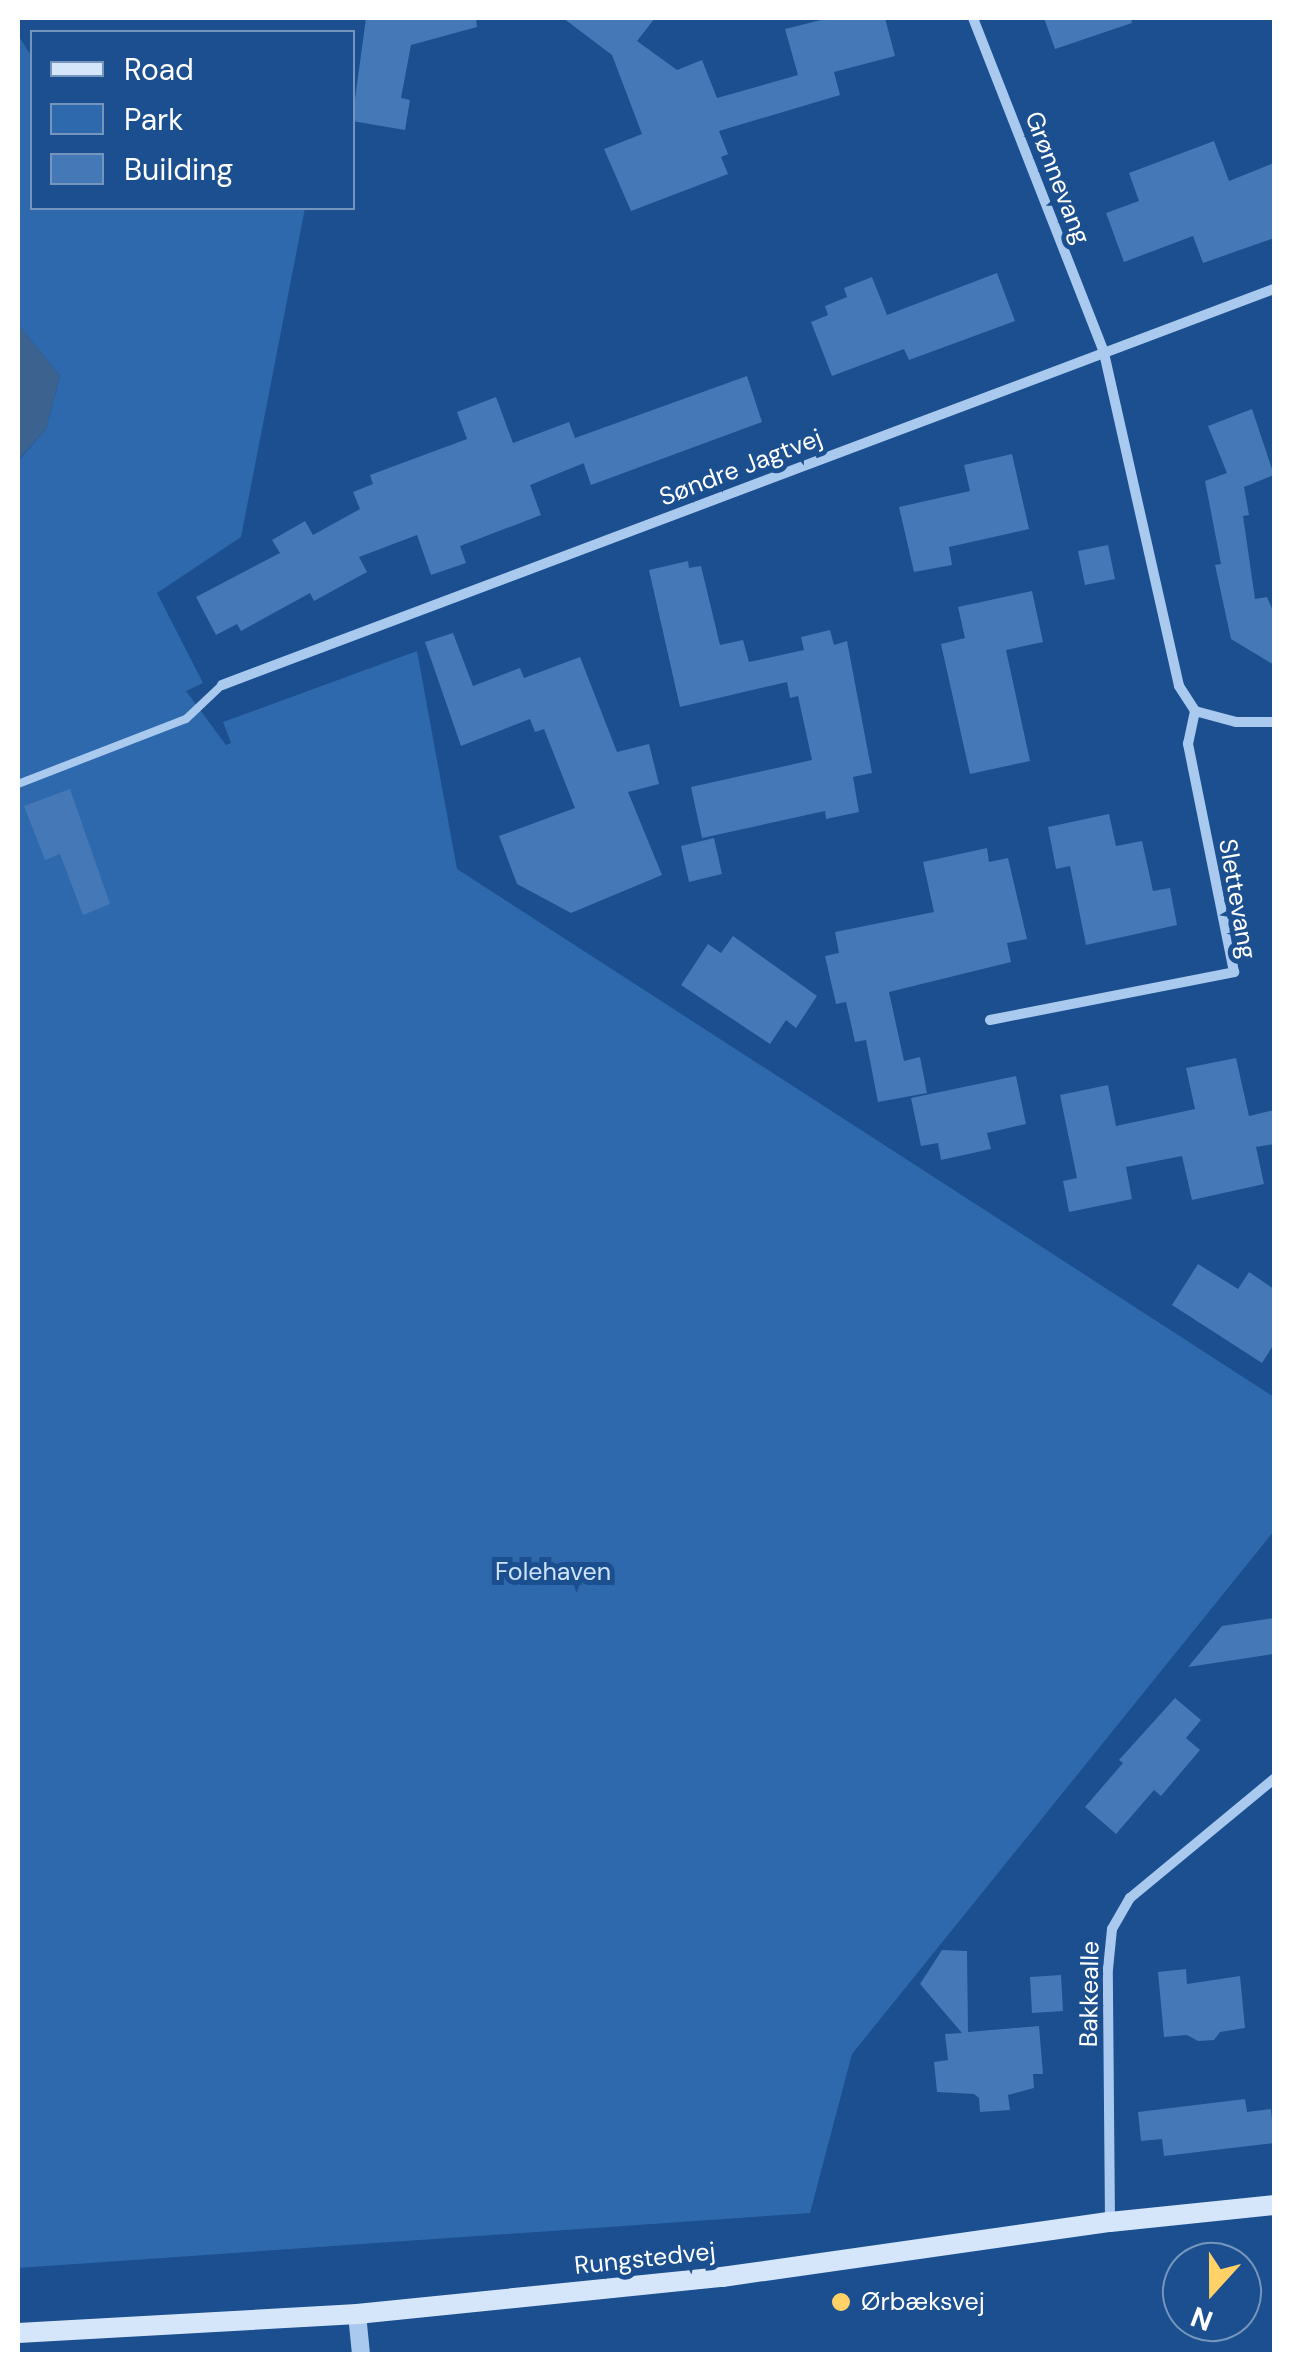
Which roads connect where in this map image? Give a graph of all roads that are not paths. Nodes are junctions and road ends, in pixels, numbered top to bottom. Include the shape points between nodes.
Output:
1 (974, 18) edge
2 (1274, 288) edge
3 (1104, 353) junction
4 (222, 685) joint
5 (1195, 710) junction
6 (1274, 722) edge
7 (18, 784) edge
8 (990, 1020) dead end
9 (1274, 1779) edge
10 (1274, 2204) edge
11 (1110, 2222) junction
12 (358, 2314) junction
13 (18, 2333) edge
14 (361, 2354) edge

1 - 3 street, Grønnevang
2 - 3 street, Søndre Jagtvej
3 - 4 street, Søndre Jagtvej
3 - 5 street via 1178,686
4 - 7 lane via 186,719
5 - 6 street via 1236,722
5 - 8 street, Slettevang via 1188,744 1234,972
9 - 11 street, Bakkealle via 1130,1898 1112,1929
10 - 11 main road, Rungstedvej
11 - 12 main road, Rungstedvej via 722,2277
12 - 13 main road, Rungstedvej
12 - 14 street

